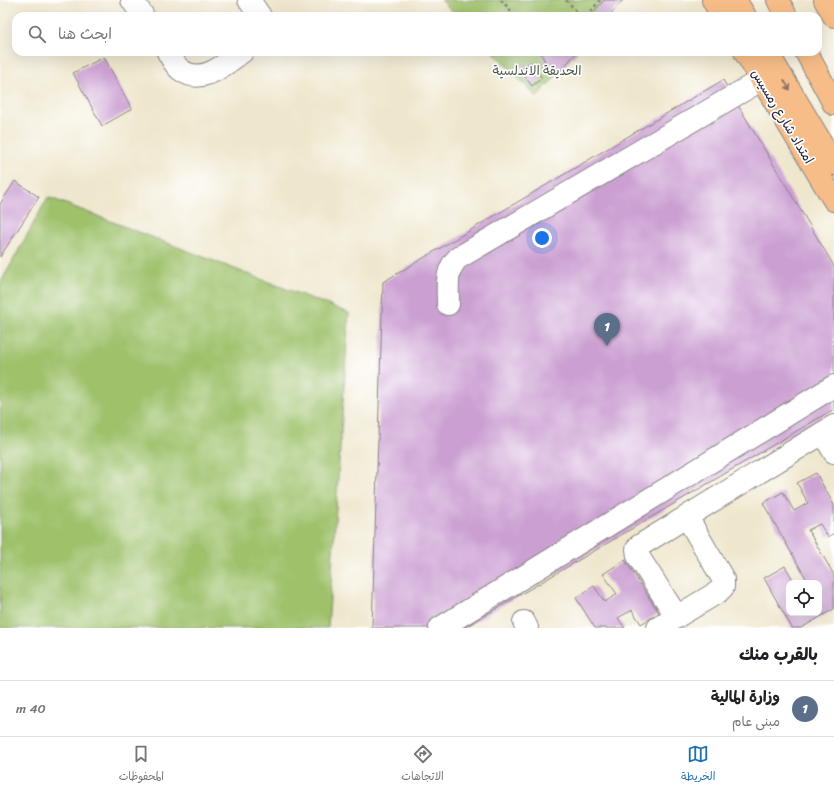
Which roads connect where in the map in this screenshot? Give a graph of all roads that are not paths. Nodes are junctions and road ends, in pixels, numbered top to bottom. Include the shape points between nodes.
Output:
1 (132, 0) edge
2 (249, 0) edge
3 (713, 0) edge
4 (735, 0) edge
5 (778, 0) edge
6 (825, 0) edge
7 (140, 12) edge
8 (257, 12) edge
9 (720, 12) edge
10 (742, 12) edge
11 (784, 12) edge
12 (834, 16) edge
13 (171, 56) edge
14 (236, 56) edge
15 (747, 56) edge
16 (769, 56) edge
17 (808, 56) edge
18 (762, 80) junction
19 (834, 104) edge
20 (834, 164) edge
21 (834, 200) edge
22 (448, 304) dead end
23 (834, 386) edge
24 (828, 430) edge
25 (834, 452) edge
26 (687, 517) junction
27 (677, 617) junction
28 (440, 628) edge
29 (658, 628) edge

1 - 7 street
2 - 8 street
3 - 9 main road
4 - 10 main road
5 - 11 main road
6 - 12 main road
13 - 14 street via 180,70 195,76 210,73
15 - 18 main road, امتداد شارع رمسيس
16 -> 20 main road
17 - 19 main road
18 - 21 main road, امتداد شارع رمسيس
18 - 22 street via 458,258 452,263 448,276
23 - 28 street
24 - 25 street
24 - 26 street
26 - 27 street via 723,579 724,587
26 - 27 street via 638,546 637,550 638,556
27 - 29 street

